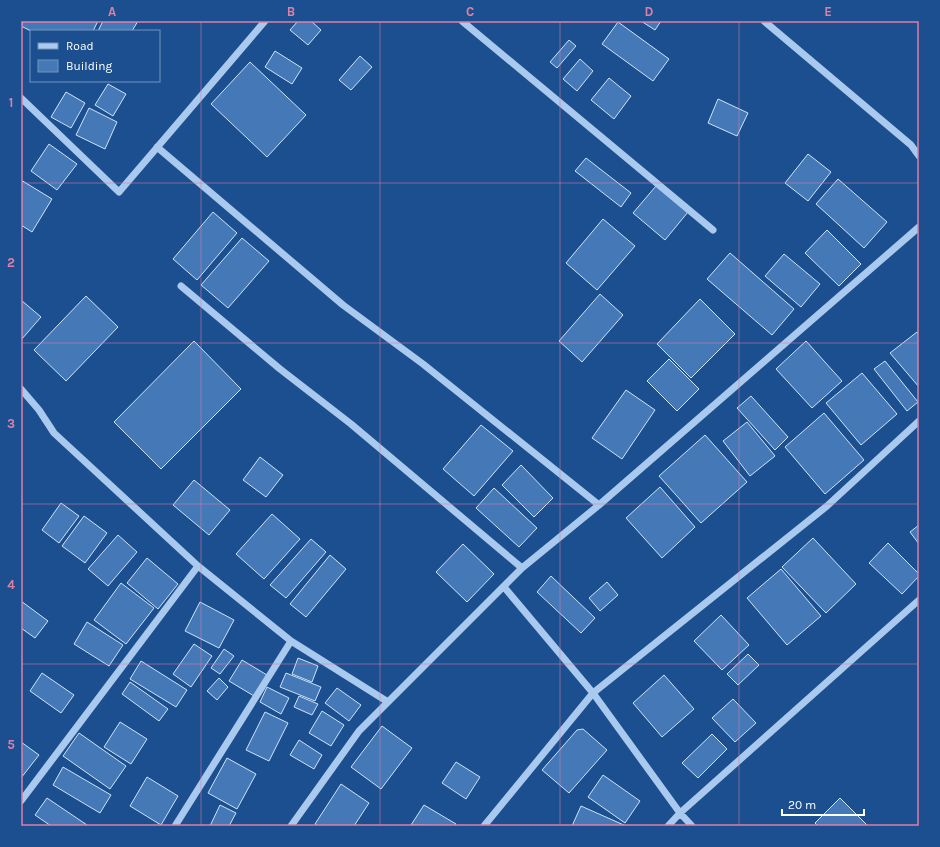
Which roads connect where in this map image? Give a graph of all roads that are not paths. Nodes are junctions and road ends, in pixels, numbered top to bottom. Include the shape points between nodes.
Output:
1 (265, 21) edge
2 (462, 21) edge
3 (764, 21) edge
4 (21, 98) edge
5 (157, 147) junction
6 (919, 156) edge
7 (919, 227) edge
8 (713, 230) dead end
9 (181, 286) dead end
10 (21, 389) edge
11 (919, 421) edge
12 (599, 505) junction
13 (198, 566) junction
14 (522, 568) junction
15 (504, 587) junction
16 (919, 600) edge
17 (291, 641) junction
18 (593, 692) junction
19 (388, 702) junction
20 (21, 801) edge
21 (680, 812) junction
22 (175, 826) edge
23 (291, 826) edge
24 (484, 826) edge
25 (668, 826) edge
26 (692, 826) edge

1 - 5 street
2 - 8 street
3 - 6 street via 911,145
4 - 5 street via 119,192
5 - 12 street via 343,305 423,364
7 - 12 street
9 - 14 street
10 - 13 street via 54,432
11 - 18 street via 827,506
12 - 14 street
13 - 17 street
13 - 20 street
14 - 15 street
15 - 18 street
15 - 19 street
16 - 21 street
17 - 19 street
17 - 22 street
18 - 21 street
18 - 24 street
19 - 23 street via 359,730
21 - 25 street
21 - 26 street

